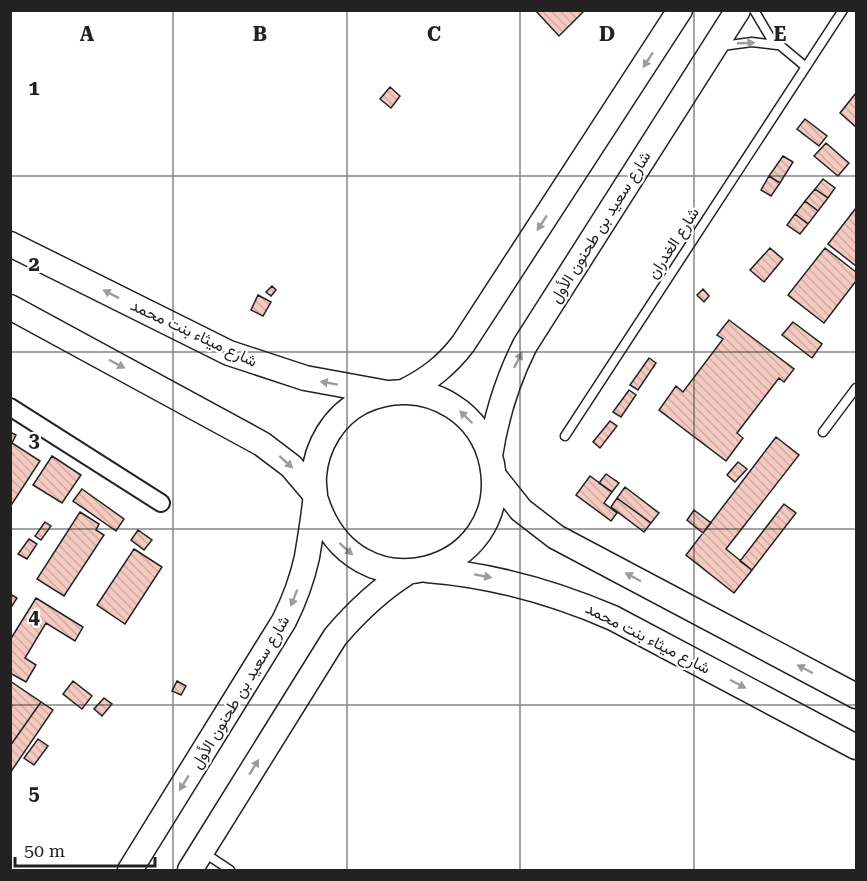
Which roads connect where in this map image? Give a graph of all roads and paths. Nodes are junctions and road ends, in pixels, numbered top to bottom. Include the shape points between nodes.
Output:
1 (680, 10) edge
2 (738, 10) edge
3 (754, 10) edge
4 (843, 10) edge
5 (778, 45) junction
6 (714, 48) junction
7 (806, 67) junction
8 (10, 244) edge
9 (11, 307) edge
10 (856, 388) edge
11 (395, 392) junction
12 (10, 406) edge
13 (823, 432) dead end
14 (565, 436) dead end
15 (492, 466) junction
16 (315, 496) junction
17 (161, 503) dead end
18 (416, 571) junction
19 (856, 696) edge
20 (856, 747) edge
21 (196, 861) edge
22 (130, 870) edge
23 (230, 870) edge

1 -> 11 main road via 463,344 437,372 421,383
2 - 6 main road, شارع سعيد بن طحنون الأول
3 - 5 lane via 762,27
4 - 7 lane, شارع الغدران
6 -> 5 lane via 752,42
5 - 7 lane
15 -> 6 main road, شارع سعيد بن طحنون الأول via 496,422 525,345
7 - 14 lane, شارع الغدران
11 -> 8 main road, شارع ميثاء بنت محمد via 305,378 229,353
9 -> 16 main road via 262,444 291,466
10 - 13 lane
15 -> 11 main road via 478,430 457,409 432,396
11 - 16 main road via 359,403 327,435 316,462
12 - 17 street
15 - 18 main road via 494,494 476,536 457,555
19 -> 15 main road via 556,537 522,510
16 -> 18 main road via 330,533 356,558 381,568
16 -> 22 main road, شارع سعيد بن طحنون الأول via 302,576 284,621
18 -> 20 main road, شارع ميثاء بنت محمد via 489,577 583,605
21 -> 18 main road via 335,637 385,586
21 - 23 lane

